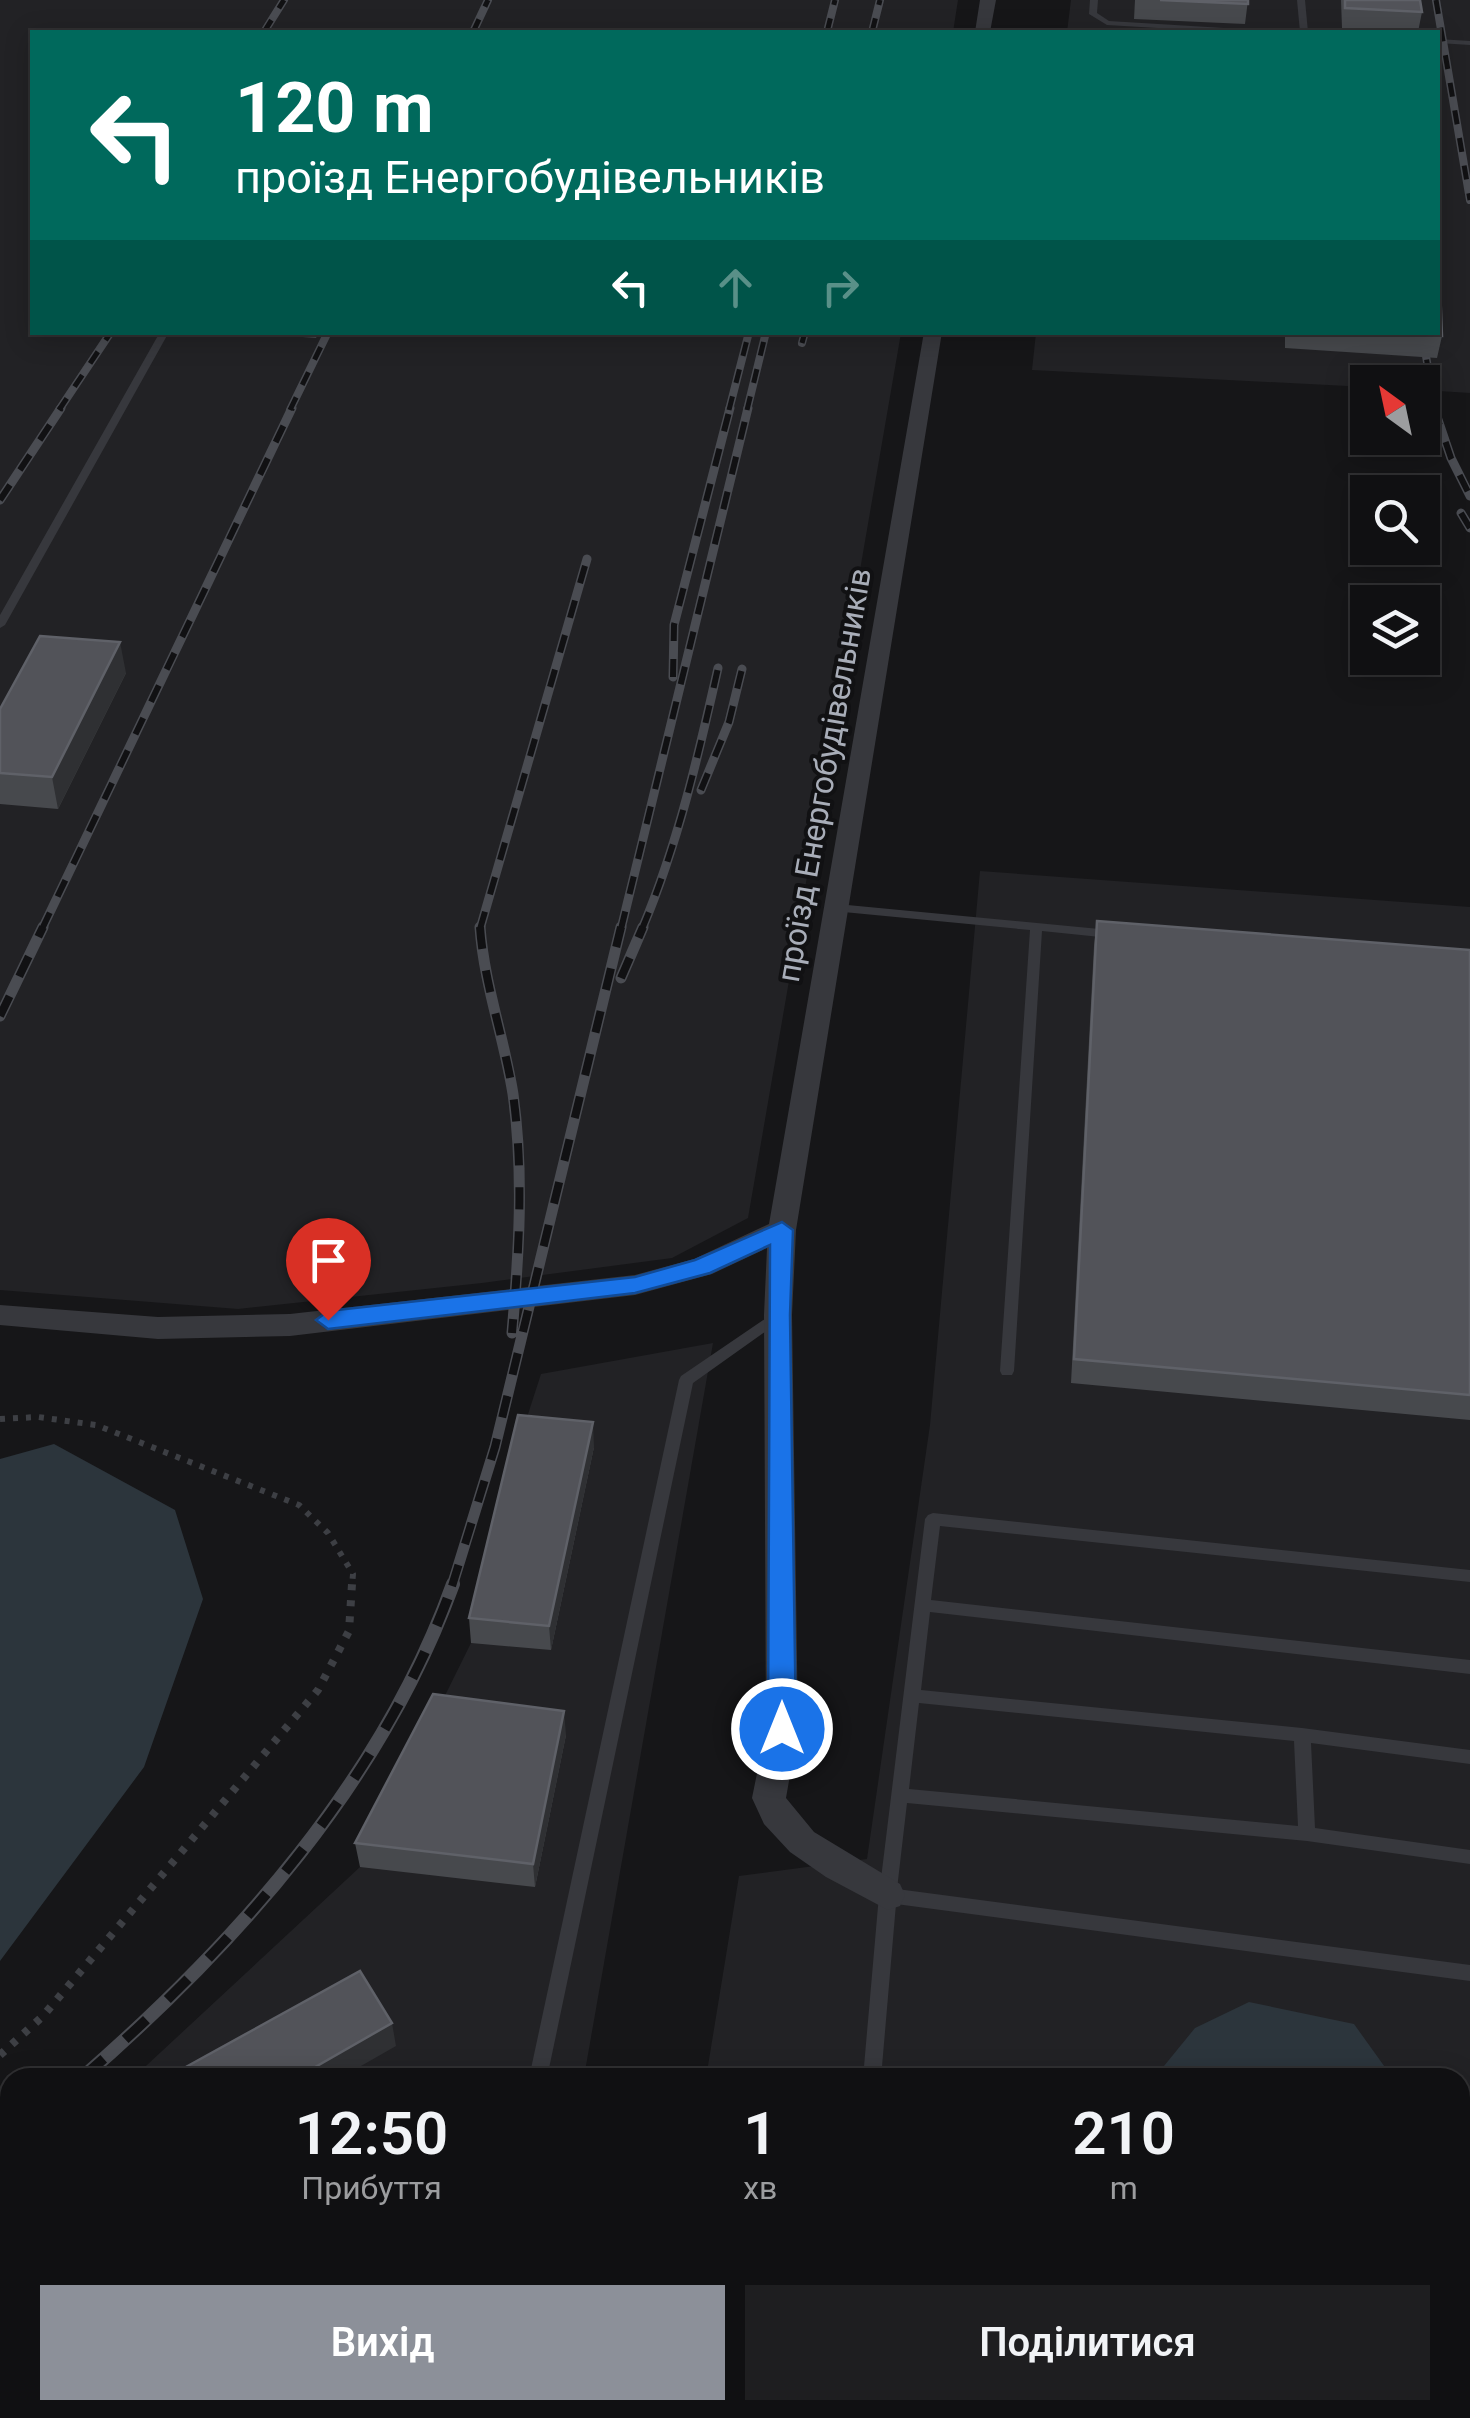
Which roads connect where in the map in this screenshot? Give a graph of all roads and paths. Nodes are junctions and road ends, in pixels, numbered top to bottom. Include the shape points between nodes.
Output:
1 (988, 0) edge
2 (1094, 0) edge
3 (1301, 0) edge
4 (983, 30) edge
5 (1223, 30) edge
6 (1304, 30) edge
7 (1440, 41) edge
8 (1470, 43) edge
9 (163, 335) edge
10 (933, 335) edge
11 (0, 625) edge
12 (838, 908) junction
13 (1036, 928) junction
14 (1135, 935) edge
15 (782, 1230) junction
16 (0, 1315) edge
17 (778, 1315) junction
18 (1006, 1371) dead end
19 (0, 1419) edge
20 (1470, 1576) edge
21 (923, 1604) junction
22 (1470, 1667) edge
23 (912, 1696) junction
24 (1302, 1735) junction
25 (1470, 1757) edge
26 (901, 1794) junction
27 (1307, 1834) junction
28 (1470, 1857) edge
29 (888, 1895) junction
30 (1470, 1973) edge
31 (0, 2055) edge
32 (540, 2068) edge
33 (873, 2068) edge

1 - 4 street
2 - 5 lane via 1093,14 1108,23
3 - 6 lane
7 - 8 lane
9 - 11 lane
10 - 12 street, проїзд Енергобудівельників
12 - 13 lane
12 - 15 street, проїзд Енергобудівельників
13 - 14 lane
13 - 18 lane
15 - 16 street via 702,1267 635,1285 290,1325 158,1328
15 - 17 street, проїзд Енергобудівельників
17 - 29 street, проїзд Енергобудівельників via 782,1729 769,1797 785,1826 816,1852
17 - 32 lane via 686,1380
19 - 31 path via 96,1426 299,1505 328,1533 353,1574 349,1631 318,1690 43,2016
20 - 21 lane via 933,1519
21 - 22 lane
21 - 23 lane
23 - 24 lane
23 - 26 lane
24 - 25 lane
24 - 27 lane
26 - 27 lane
26 - 29 lane
27 - 28 lane
29 - 30 lane
29 - 33 lane

